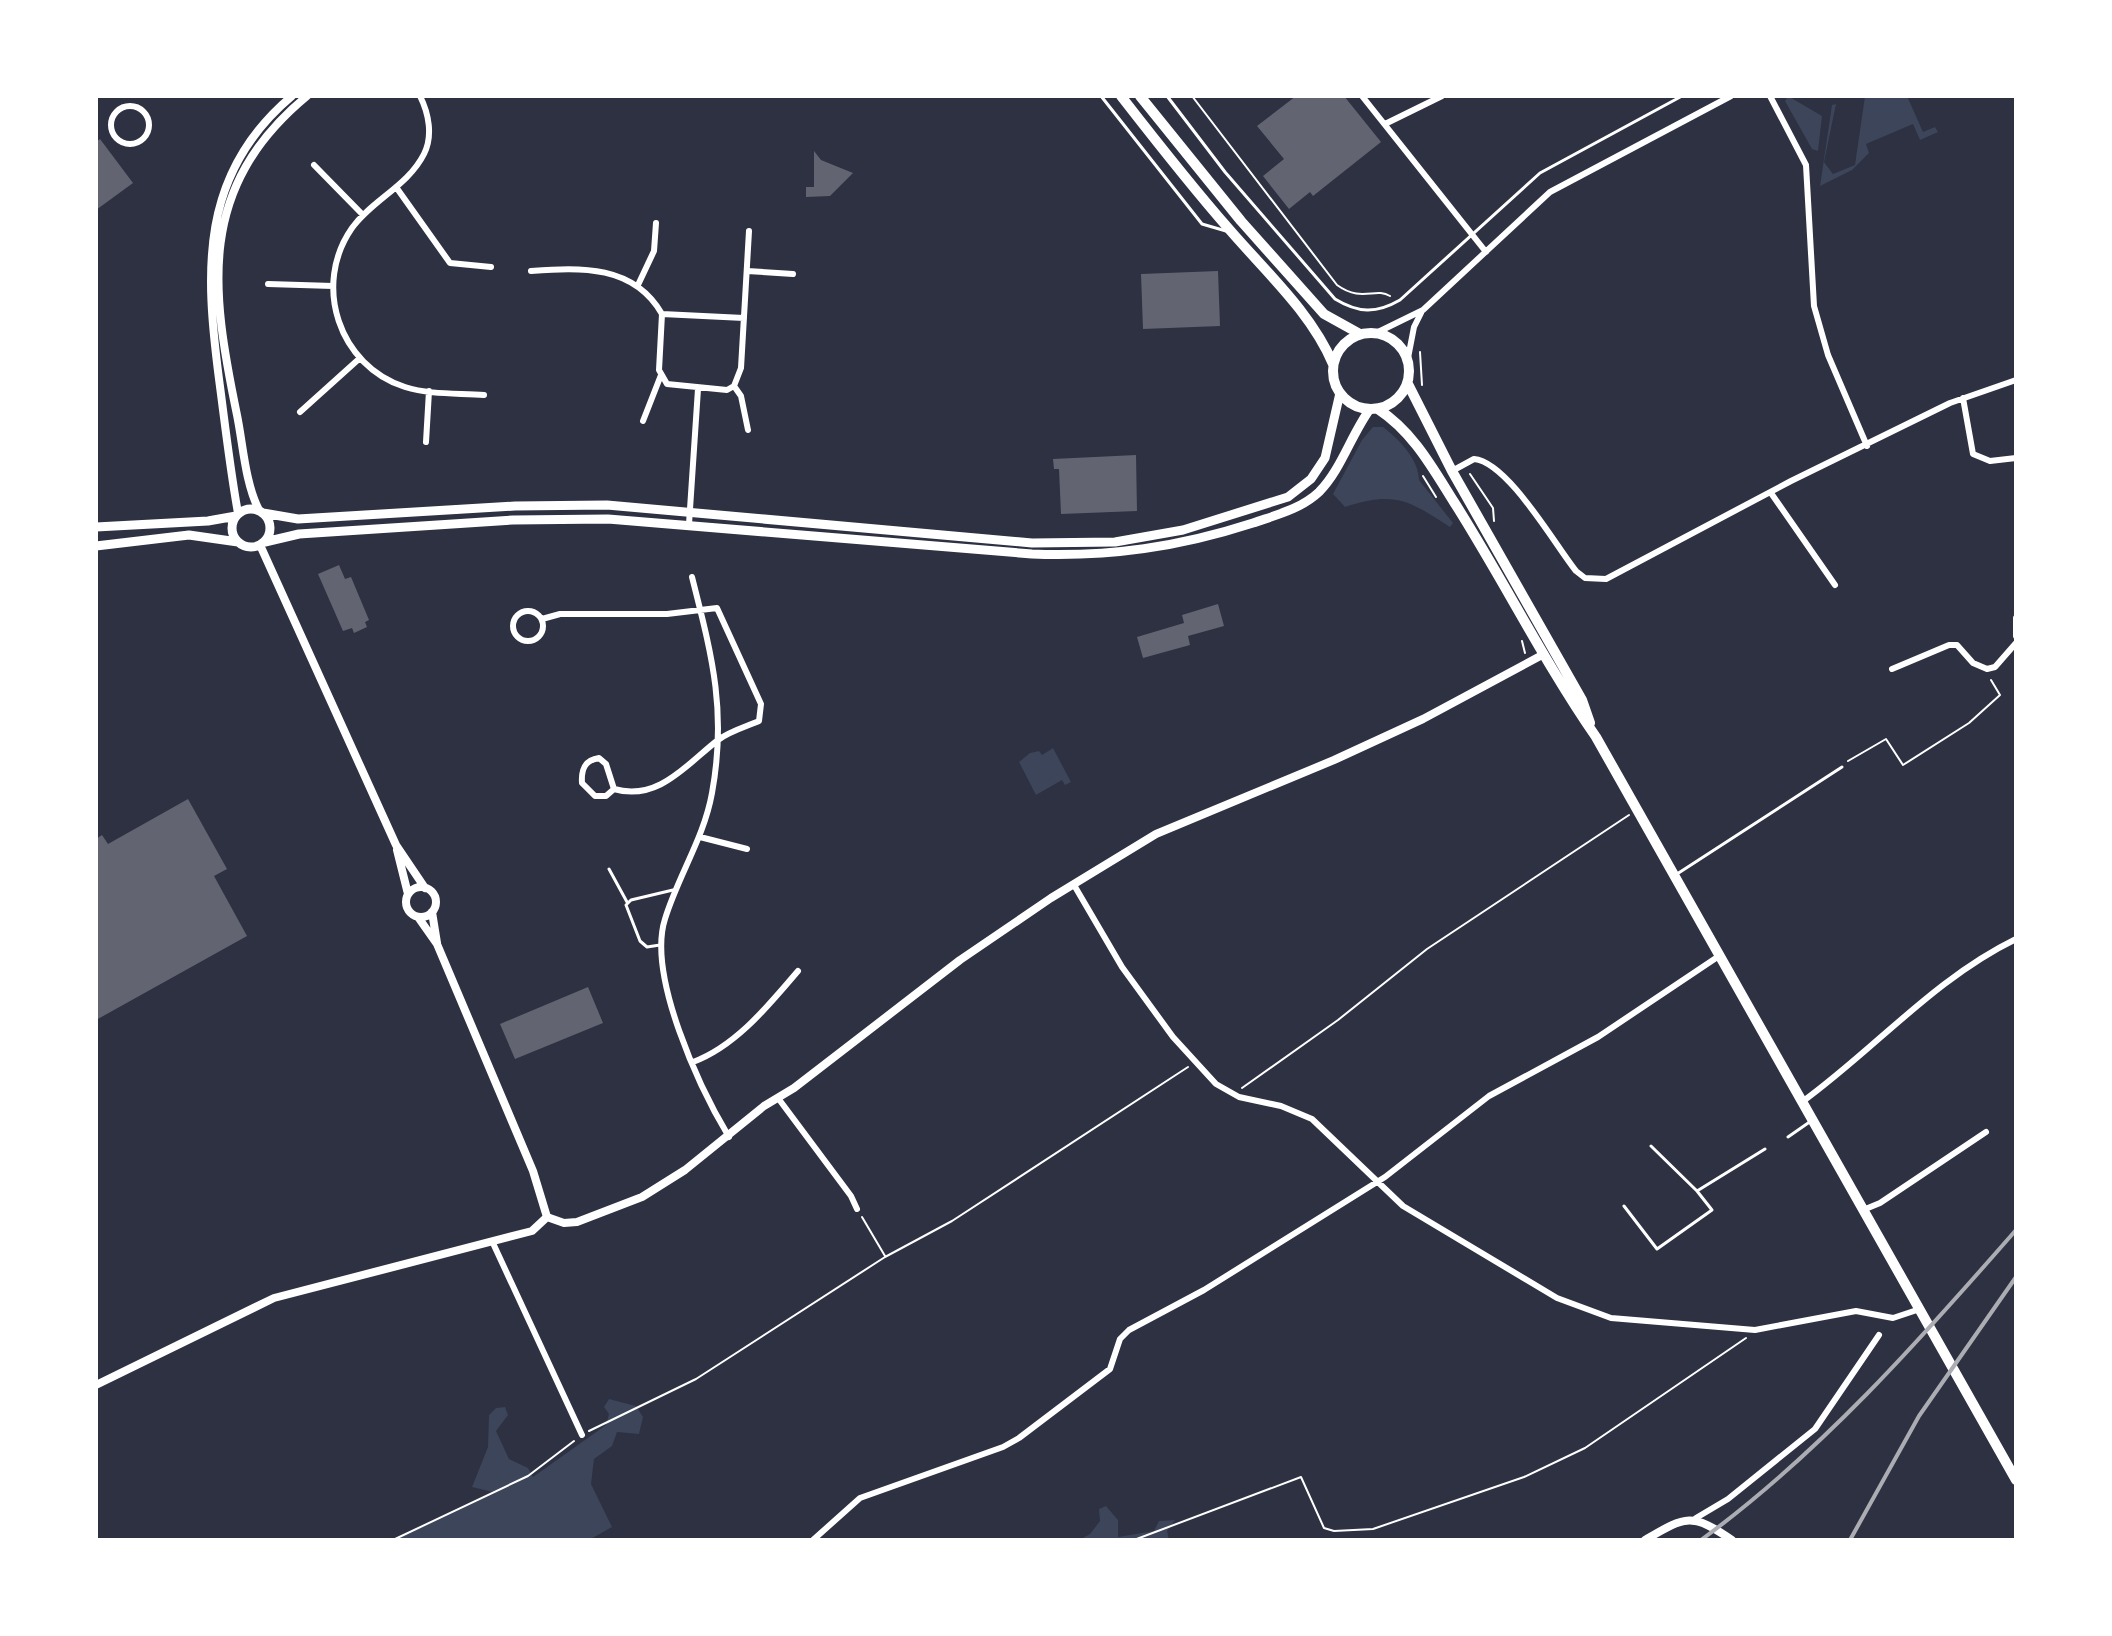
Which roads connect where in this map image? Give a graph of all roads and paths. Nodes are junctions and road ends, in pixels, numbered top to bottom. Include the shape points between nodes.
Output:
1 (137, 96) edge
2 (292, 96) edge
3 (307, 96) edge
4 (420, 96) edge
5 (1101, 96) edge
6 (1121, 96) edge
7 (1140, 96) edge
8 (1167, 96) edge
9 (1192, 96) edge
10 (1362, 96) edge
11 (1442, 96) edge
12 (1682, 96) edge
13 (1731, 96) edge
14 (1770, 96) edge
15 (133, 106) junction
16 (1385, 124) junction
17 (314, 165) dead end
18 (396, 187) junction
19 (363, 215) junction
20 (656, 223) dead end
21 (749, 231) dead end
22 (1231, 231) junction
23 (1474, 234) junction
24 (1486, 252) junction
25 (491, 267) dead end
26 (531, 271) dead end
27 (747, 271) junction
28 (793, 274) dead end
29 (268, 284) dead end
30 (638, 285) junction
31 (333, 286) junction
32 (1395, 303) junction
33 (1423, 310) junction
34 (662, 314) junction
35 (744, 318) junction
36 (1376, 333) junction
37 (1360, 334) junction
38 (1419, 348) dead end
39 (360, 358) junction
40 (1408, 358) junction
41 (1333, 364) junction
42 (661, 375) junction
43 (2016, 380) edge
44 (1408, 384) junction
45 (734, 386) junction
46 (698, 389) junction
47 (429, 391) junction
48 (1422, 391) dead end
49 (1340, 393) junction
50 (484, 395) dead end
51 (1963, 398) junction
52 (1374, 409) junction
53 (300, 412) dead end
54 (643, 421) dead end
55 (748, 430) dead end
56 (426, 442) dead end
57 (1867, 446) junction
58 (2016, 458) edge
59 (1452, 471) junction
60 (1771, 493) junction
61 (261, 511) junction
62 (690, 511) junction
63 (237, 515) junction
64 (689, 524) junction
65 (96, 527) edge
66 (238, 542) junction
67 (263, 544) junction
68 (96, 546) edge
69 (692, 577) dead end
70 (1835, 585) dead end
71 (700, 610) junction
72 (2016, 618) edge
73 (542, 619) junction
74 (2016, 636) edge
75 (2016, 643) edge
76 (1544, 654) junction
77 (1892, 669) dead end
78 (1987, 669) junction
79 (1596, 737) junction
80 (718, 741) junction
81 (1842, 767) joint
82 (614, 789) junction
83 (1637, 811) junction
84 (700, 837) junction
85 (396, 845) junction
86 (747, 849) dead end
87 (609, 869) dead end
88 (1674, 876) junction
89 (1074, 885) junction
90 (425, 888) junction
91 (676, 889) junction
92 (408, 894) junction
93 (627, 902) junction
94 (432, 912) junction
95 (418, 917) junction
96 (2016, 939) edge
97 (437, 944) junction
98 (660, 945) junction
99 (1719, 956) junction
100 (798, 971) dead end
101 (693, 1062) junction
102 (1196, 1062) junction
103 (1233, 1095) junction
104 (778, 1098) junction
105 (1802, 1102) junction
106 (1813, 1120) junction
107 (1986, 1132) dead end
108 (729, 1137) junction
109 (1788, 1137) dead end
110 (1651, 1146) dead end
111 (1765, 1149) dead end
112 (1375, 1182) junction
113 (1697, 1191) junction
114 (1624, 1206) dead end
115 (857, 1209) joint
116 (1863, 1210) junction
117 (547, 1217) junction
118 (492, 1241) junction
119 (885, 1257) junction
120 (1917, 1310) junction
121 (1755, 1330) junction
122 (1879, 1335) dead end
123 (96, 1385) edge
124 (582, 1435) junction
125 (2016, 1480) edge
126 (1696, 1518) junction
127 (393, 1540) edge
128 (813, 1540) edge
129 (1134, 1540) edge
130 (1645, 1540) edge
131 (1732, 1540) edge

1 - 15 street
2 - 63 street via 238,163 223,196 210,252 209,295
3 - 61 street via 268,135 247,167 217,254 218,317
4 - 18 street via 428,119 428,143 416,167
5 - 22 lane via 1202,224
6 - 22 main road
7 - 37 main road via 1324,314
8 - 32 lane via 1335,299 1352,309 1373,311
9 - 32 path via 1337,285 1356,296 1382,292
10 - 16 street
11 - 16 street
12 - 23 lane via 1555,162
13 - 24 street via 1550,192
14 - 57 street via 1806,165 1814,306 1828,355
15 - 15 street via 116,111 110,122 113,137 126,145 141,141 149,129 146,114
16 - 23 street
17 - 19 street
18 - 19 street
18 - 25 street via 450,263
19 - 31 street via 341,248
20 - 30 street via 654,251
21 - 27 street
22 - 41 main road via 1292,300
23 - 24 street
23 - 32 lane
24 - 33 street
26 - 30 street via 616,274
27 - 28 street
27 - 35 street
29 - 31 street
30 - 34 street
31 - 39 street via 341,330
33 - 36 street
33 - 40 street
34 - 35 street
34 - 42 street
35 - 45 street via 741,368
36 - 37 main road
36 - 40 main road via 1396,341
37 - 41 main road via 1340,348
38 - 48 path
39 - 47 street via 392,381
39 - 53 street
40 - 44 main road
41 - 49 main road
42 - 46 street via 672,387
42 - 54 street
43 - 51 street
44 - 52 main road via 1399,398
44 - 59 main road
45 - 46 street
45 - 55 street
46 - 62 street
47 - 50 street
47 - 56 street
49 - 52 main road via 1353,405
49 - 62 main road via 1325,458 1301,489 1264,507 1151,536 1032,543
51 - 57 street
51 - 58 street via 1973,454 1990,461
52 - 64 main road via 1330,477 1307,502 1226,532 1154,550 1032,554
52 - 76 main road via 1404,429 1420,449
57 - 60 street
59 - 60 street via 1474,459 1494,468 1576,571 1595,581 1616,575
59 - 79 main road via 1582,700
60 - 70 street
61 - 62 main road via 298,519 562,504
61 - 63 main road via 248,509
61 - 67 main road via 271,527
62 - 64 street
63 - 65 main road
63 - 66 main road via 232,532
64 - 67 main road via 513,520 299,534
66 - 67 main road via 249,547
66 - 68 main road via 189,535
67 - 85 street
69 - 71 street
71 - 73 street via 579,612
71 - 80 street via 717,682
71 - 80 street via 721,612 762,710 759,721
72 - 74 street
73 - 73 street via 527,611 519,614 513,629 525,641 533,641 544,628
75 - 78 street
76 - 79 main road
76 - 89 street via 1348,754 1156,834
77 - 78 street via 1957,645 1979,668
78 - 81 path via 2000,695 1969,723 1903,765 1886,739
79 - 83 main road
80 - 82 street via 655,787
80 - 84 street
81 - 88 lane
82 - 82 street via 606,764 591,759 584,766 582,783 587,791 606,796
83 - 88 main road
83 - 103 path via 1427,949
84 - 86 street
84 - 91 street
85 - 90 street
85 - 92 street
87 - 93 lane
88 - 99 main road
89 - 102 street via 1122,967
89 - 104 street via 960,960
90 - 92 street
90 - 94 street via 435,898
91 - 93 lane
91 - 98 street
92 - 95 street via 406,906
93 - 98 lane via 640,941 647,947
94 - 95 street
94 - 97 street
95 - 97 street
96 - 105 street via 1927,997
97 - 117 street via 533,1171
98 - 101 street via 666,989
99 - 105 main road
99 - 112 street via 1598,1037 1489,1096
100 - 101 street via 724,1045
101 - 108 street via 702,1091
102 - 103 street
102 - 119 path via 952,1221
103 - 112 street via 1312,1119
104 - 108 street
104 - 115 street
105 - 106 main road
106 - 109 lane
106 - 116 main road
107 - 116 street
108 - 117 street via 642,1197 577,1222
110 - 113 lane
111 - 113 lane
112 - 121 street via 1403,1206 1578,1309 1611,1318
112 - 128 street via 1204,1290 1129,1330 1120,1339 1110,1369 1019,1438 860,1498
113 - 114 lane via 1712,1210 1657,1249
115 - 119 path
116 - 120 main road
117 - 118 street via 532,1231
118 - 123 street via 274,1298
118 - 124 street
119 - 124 path via 696,1379
120 - 121 street via 1889,1318 1856,1311
120 - 125 main road
121 - 129 path via 1585,1448 1524,1477 1429,1510 1362,1531 1334,1531 1324,1528 1301,1477
122 - 126 street via 1815,1429
124 - 127 path via 528,1476
126 - 130 street
126 - 131 street

